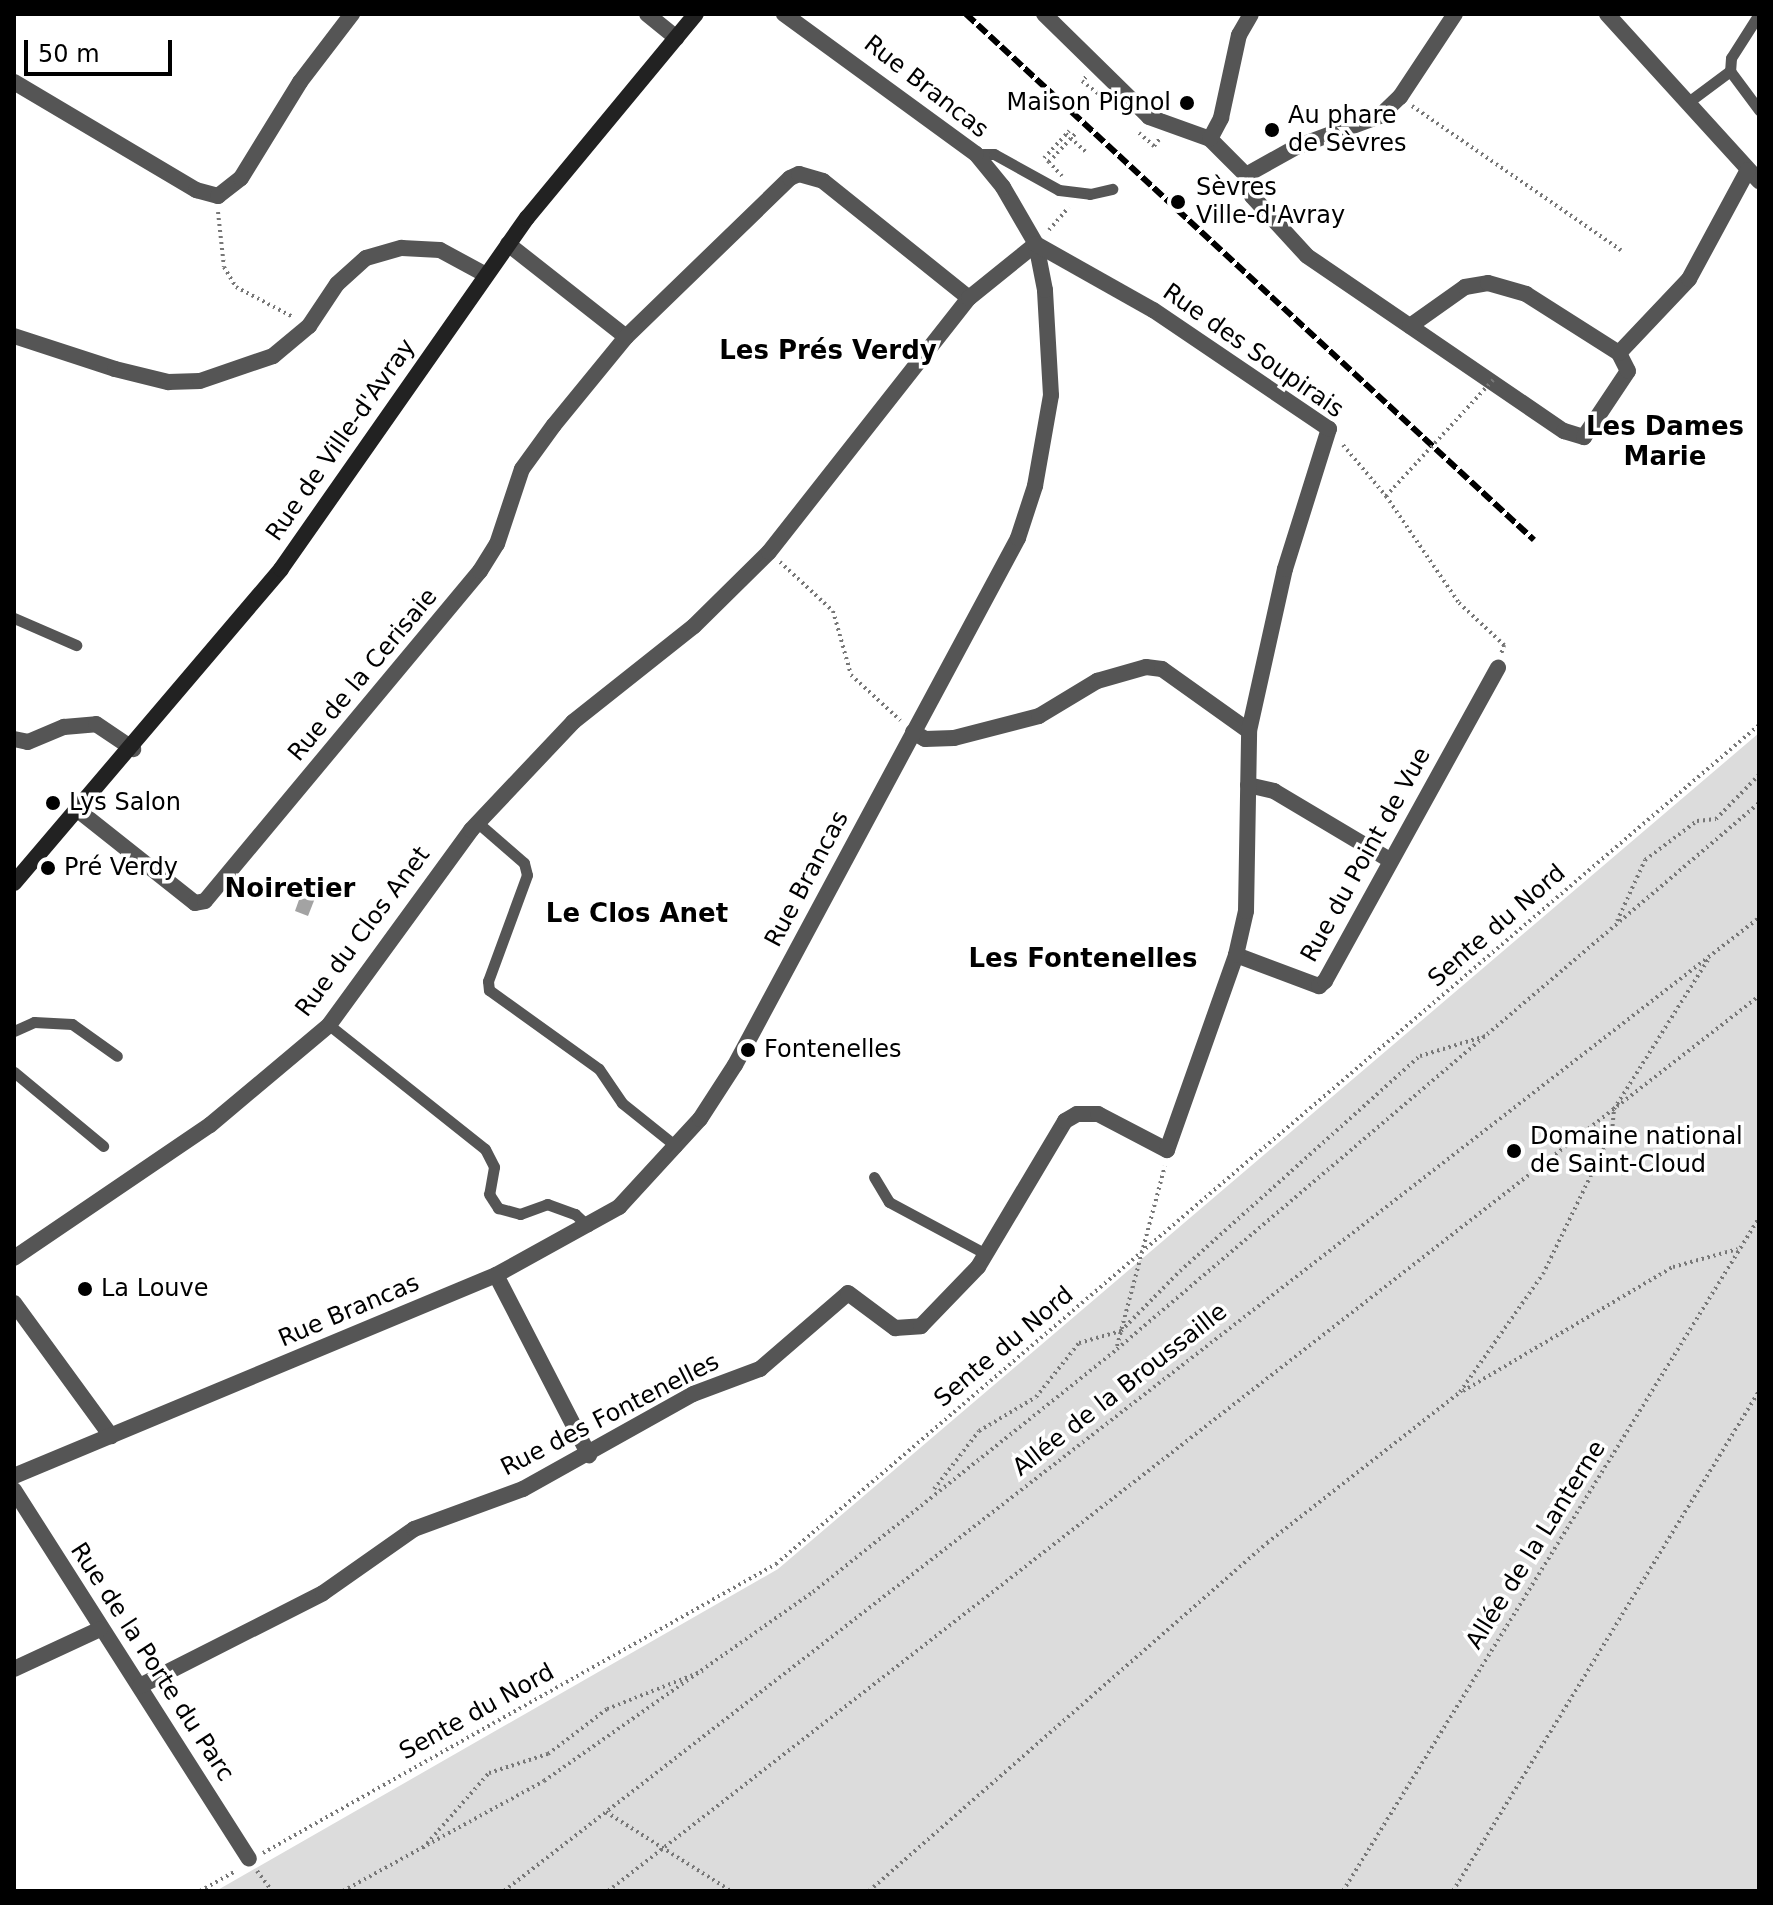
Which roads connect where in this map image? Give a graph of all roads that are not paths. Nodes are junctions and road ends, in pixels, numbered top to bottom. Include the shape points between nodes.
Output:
1 (352, 14) edge
2 (647, 14) edge
3 (696, 14) edge
4 (784, 14) edge
5 (1044, 14) edge
6 (1251, 14) edge
7 (1455, 14) edge
8 (1607, 14) edge
9 (1759, 14) edge
10 (677, 38) junction
11 (1730, 71) junction
12 (14, 82) edge
13 (1687, 103) junction
14 (1756, 108) edge
15 (1210, 139) junction
16 (976, 154) junction
17 (1755, 172) edge
18 (1246, 175) junction
19 (1112, 189) dead end
20 (1040, 239) junction
21 (508, 244) junction
22 (486, 275) junction
23 (969, 298) junction
24 (1410, 326) junction
25 (14, 336) edge
26 (626, 337) junction
27 (1619, 353) junction
28 (14, 618) edge
29 (76, 645) dead end
30 (1498, 668) dead end
31 (1249, 731) junction
32 (913, 732) junction
33 (14, 739) edge
34 (133, 749) junction
35 (1248, 785) junction
36 (79, 811) junction
37 (478, 823) junction
38 (1388, 859) junction
39 (14, 883) edge
40 (1236, 955) junction
41 (329, 1025) junction
42 (14, 1031) edge
43 (117, 1056) dead end
44 (14, 1072) edge
45 (103, 1146) dead end
46 (677, 1147) junction
47 (874, 1177) dead end
48 (588, 1226) junction
49 (986, 1254) junction
50 (14, 1258) edge
51 (496, 1275) junction
52 (14, 1303) edge
53 (111, 1436) junction
54 (589, 1455) junction
55 (14, 1476) edge
56 (14, 1490) edge
57 (100, 1629) junction
58 (14, 1669) edge
59 (140, 1686) junction
60 (249, 1859) road end

1 - 12 street via 300,82 241,178 218,196 196,190
2 - 10 street
3 - 10 main road, Rue de Ville-d'Avray
4 - 16 street, Rue Brancas
5 - 15 street via 1149,117
6 - 15 street via 1234,49 1221,118
7 - 18 street via 1400,97 1380,116 1296,147
8 - 13 street
9 - 11 lane via 1731,58
10 - 21 main road, Rue de Ville-d'Avray
11 - 13 lane
11 - 14 lane
13 - 17 street
15 - 18 street
16 - 19 lane via 994,154 1059,190 1090,194
16 - 20 street, Rue Brancas
17 - 27 street via 1689,279
18 - 24 street via 1246,187 1307,256
20 - 23 street, Rue du Clos Anet
20 - 31 street, Rue des Soupirais via 1329,429 1285,569
20 - 32 street, Rue Brancas via 1051,395 1035,486 1018,538
21 - 22 main road, Rue de Ville-d'Avray
21 - 26 street
22 - 25 street via 440,250 402,248 366,258 337,284 309,326 273,356 200,381 168,382
22 - 34 main road, Rue de Ville-d'Avray via 281,569
23 - 26 street, Rue de la Cerisaie via 823,181 799,174
23 - 37 street, Rue du Clos Anet via 769,552 694,626 573,722
24 - 27 street via 1465,287 1488,283 1526,294
24 - 27 street via 1564,431 1584,437 1628,371
26 - 36 street, Rue de la Cerisaie via 522,469 497,544 480,571 205,901 195,903
28 - 29 lane
30 - 38 street, Rue du Point de Vue
31 - 32 street via 1162,669 1146,667 1097,681 1039,716 954,738 925,739
31 - 35 street
32 - 46 street, Rue Brancas via 735,1065
33 - 34 street via 28,742 64,727 96,724
34 - 36 main road, Rue de Ville-d'Avray
35 - 38 street via 1274,791
35 - 40 street via 1246,911
36 - 39 main road, Rue de Ville-d'Avray
37 - 41 street, Rue du Clos Anet
37 - 46 lane via 524,863 527,875 489,990 599,1069 622,1103
38 - 40 street, Rue du Point de Vue via 1319,986
40 - 49 street, Rue des Fontenelles via 1167,1150 1098,1114 1065,1121
41 - 48 lane via 485,1149 494,1167 489,1194 498,1208 520,1214 547,1204 575,1214
41 - 50 street, Rue du Clos Anet via 210,1125
42 - 43 lane via 34,1022 72,1024
44 - 45 lane
46 - 48 street, Rue Brancas via 619,1207
47 - 49 lane via 889,1202
48 - 51 street, Rue Brancas
49 - 54 street, Rue des Fontenelles via 921,1326 895,1328 848,1293 760,1369 693,1394
51 - 53 street, Rue Brancas
51 - 54 street
52 - 53 street
53 - 55 street, Rue Brancas
54 - 59 street, Rue des Fontenelles via 523,1489 414,1529 323,1593
56 - 57 street, Rue de la Porte du Parc
57 - 58 street
57 - 59 street, Rue de la Porte du Parc
59 - 60 street, Rue de la Porte du Parc

